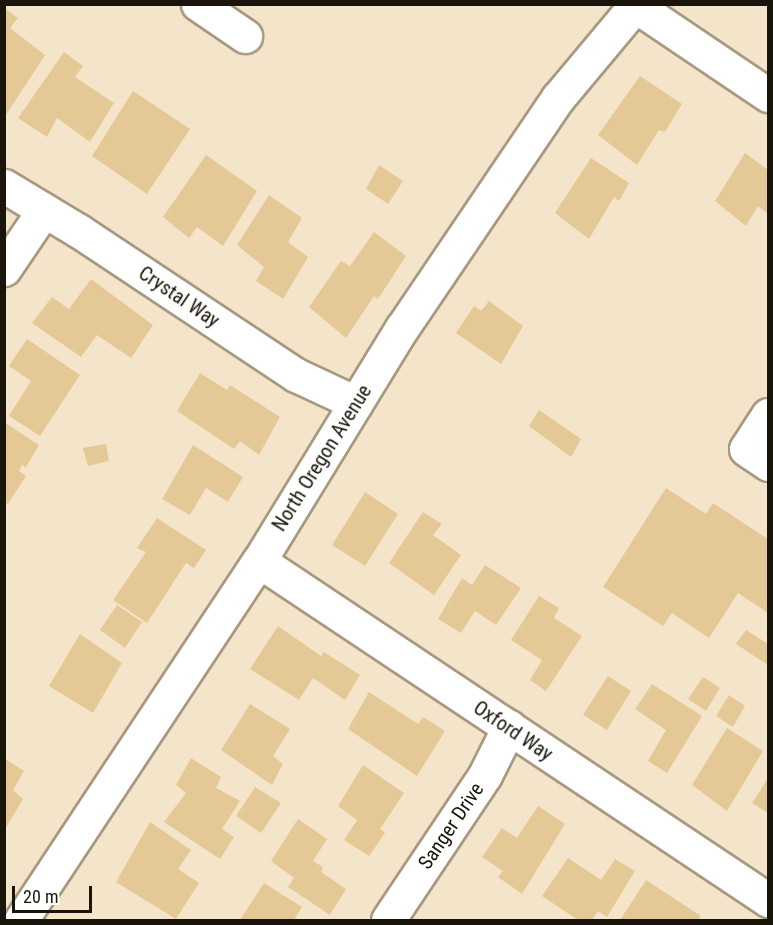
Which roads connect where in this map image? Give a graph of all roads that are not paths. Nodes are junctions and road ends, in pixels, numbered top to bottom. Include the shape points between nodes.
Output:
1 (198, 4) edge
2 (634, 5) edge
3 (245, 36) dead end
4 (768, 95) edge
5 (4, 186) edge
6 (44, 210) junction
7 (4, 269) edge
8 (356, 403) junction
9 (768, 415) edge
10 (768, 464) edge
11 (259, 561) junction
12 (509, 728) junction
13 (768, 900) edge
14 (21, 921) edge
15 (388, 921) edge

1 - 3 street
2 - 4 street
2 - 8 street, North Oregon Avenue via 558,98 402,328
5 - 6 street, Crystal Way
6 - 7 street
6 - 8 street, Crystal Way via 296,375
8 - 11 street, North Oregon Avenue
9 - 10 street via 746,449
11 - 12 street, Oxford Way
11 - 14 street, North Oregon Avenue
12 - 13 street, Oxford Way
12 - 15 street, Sanger Drive via 485,775

